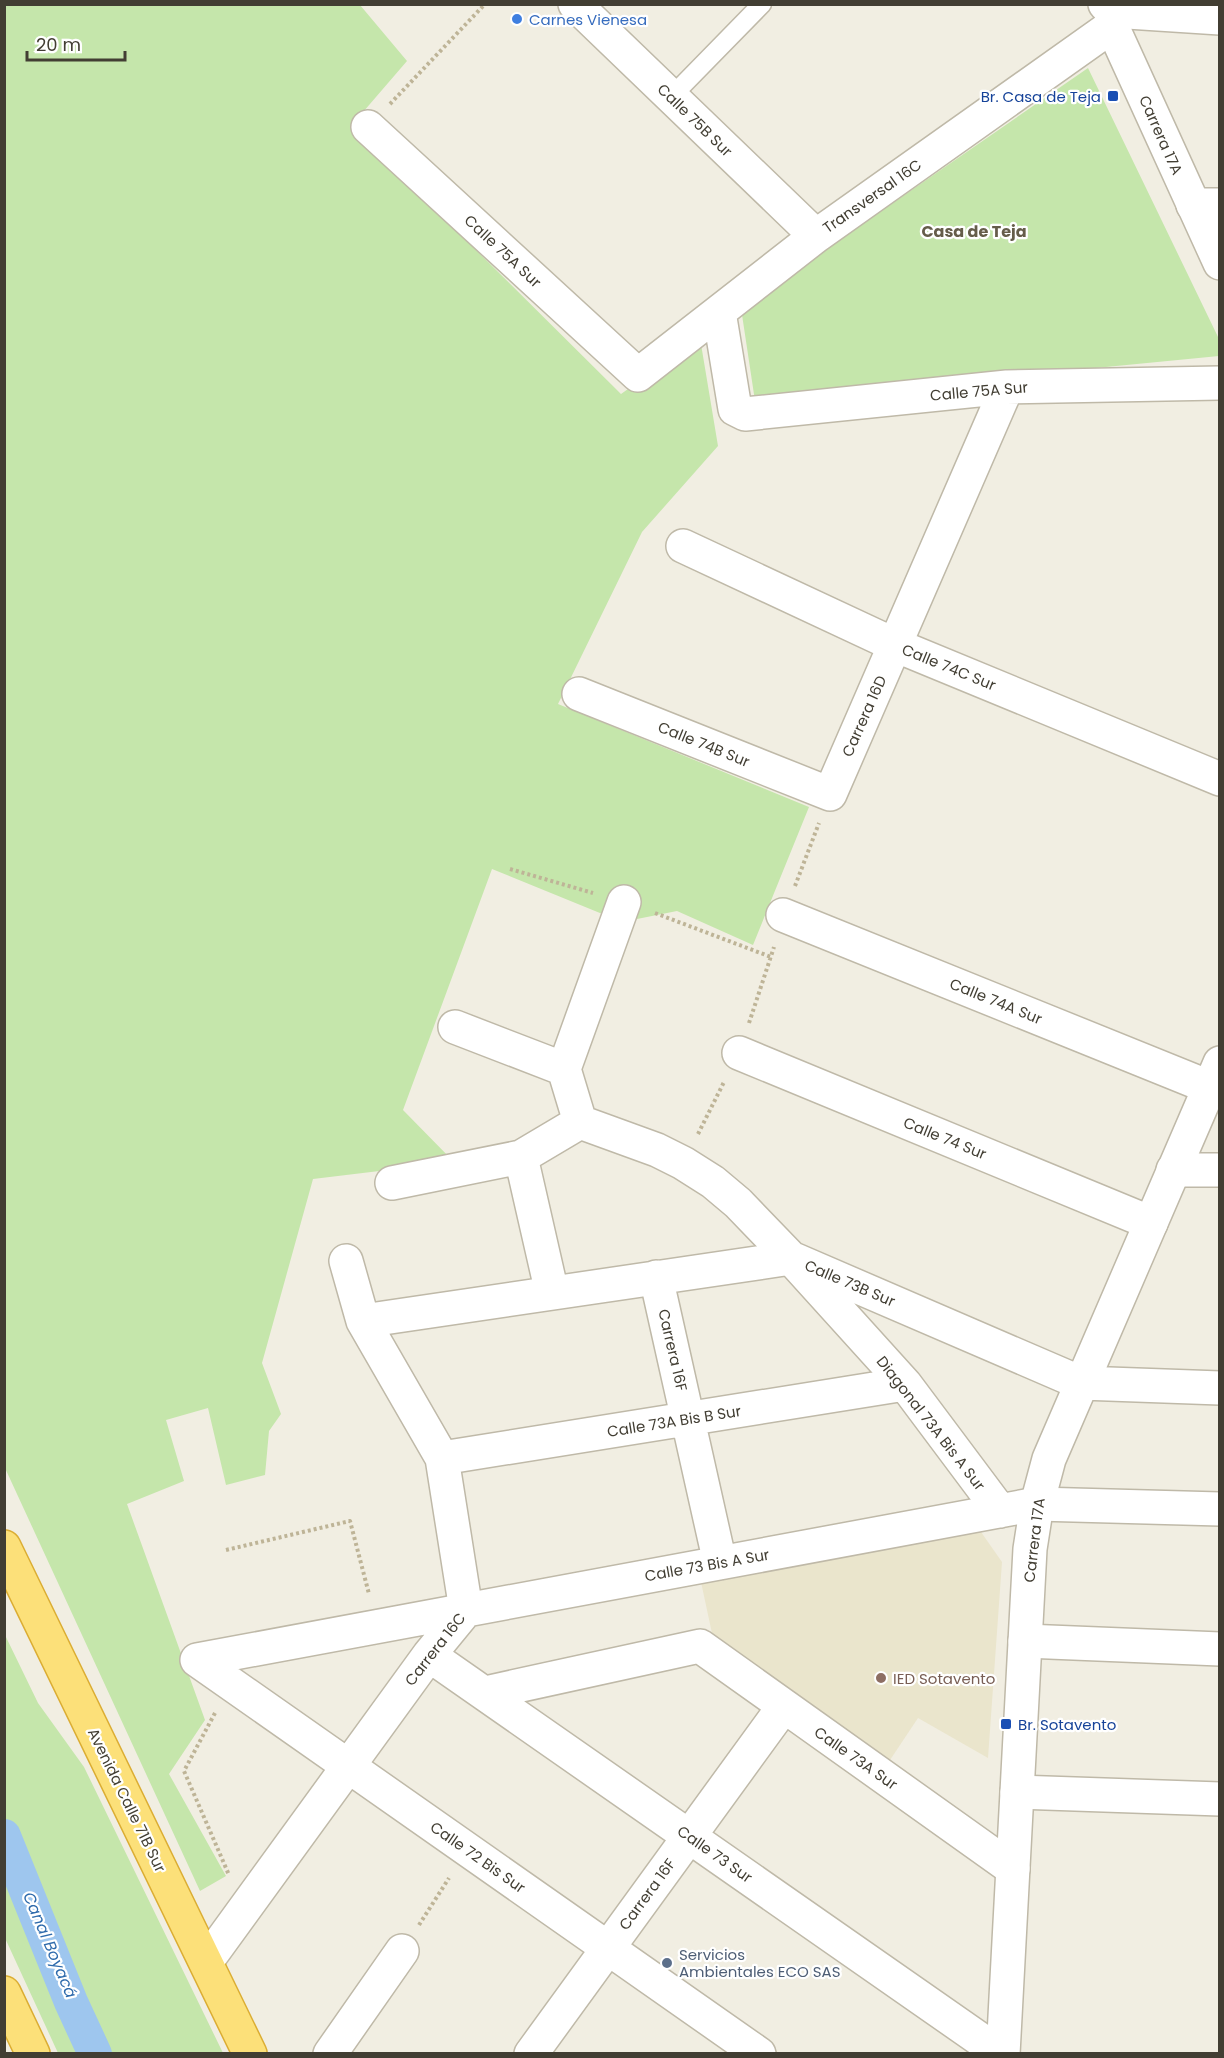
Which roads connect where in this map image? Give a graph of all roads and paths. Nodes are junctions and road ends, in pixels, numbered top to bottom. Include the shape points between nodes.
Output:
1 (485, 4) edge
2 (575, 4) edge
3 (762, 4) edge
4 (1111, 12) edge
5 (1220, 18) edge
6 (671, 97) junction
7 (368, 127) joint
8 (1206, 205) edge
9 (816, 236) junction
10 (1220, 263) edge
11 (719, 312) junction
12 (638, 375) joint
13 (1220, 383) edge
14 (1007, 387) junction
15 (683, 546) dead end
16 (895, 645) junction
17 (579, 694) dead end
18 (1220, 778) edge
19 (830, 794) junction
20 (624, 902) dead end
21 (783, 915) joint
22 (455, 1027) dead end
23 (739, 1053) dead end
24 (564, 1069) junction
25 (1214, 1075) edge
26 (580, 1122) junction
27 (520, 1157) junction
28 (1173, 1170) junction
29 (1220, 1170) edge
30 (392, 1184) dead end
31 (1151, 1223) junction
32 (791, 1258) junction
33 (346, 1261) dead end
34 (656, 1277) junction
35 (552, 1293) junction
36 (363, 1321) junction
37 (1081, 1383) junction
38 (905, 1384) junction
39 (1220, 1388) edge
40 (689, 1419) junction
41 (442, 1458) junction
42 (1037, 1504) junction
43 (1220, 1509) edge
44 (999, 1511) junction
45 (4, 1547) edge
46 (226, 1550) dead end
47 (720, 1563) junction
48 (4, 1589) edge
49 (466, 1610) junction
50 (377, 1627) junction
51 (1025, 1641) junction
52 (1220, 1649) edge
53 (429, 1655) junction
54 (197, 1660) joint
55 (230, 1683) junction
56 (485, 1693) junction
57 (784, 1706) junction
58 (93, 1728) junction
59 (348, 1766) junction
60 (1017, 1791) junction
61 (1220, 1799) edge
62 (689, 1836) junction
63 (468, 1849) junction
64 (1013, 1869) junction
65 (243, 1911) junction
66 (608, 1948) junction
67 (402, 1951) joint
68 (206, 1962) junction
69 (4, 1993) edge
70 (743, 2049) edge
71 (33, 2054) edge
72 (250, 2054) edge
73 (330, 2054) edge
74 (531, 2054) edge
75 (1002, 2054) edge

1 - 7 path
2 - 6 street, Calle 75B Sur
3 - 6 lane
4 - 5 street
4 - 8 street, Carrera 17A
4 - 9 street, Transversal 16C
6 - 9 street, Calle 75B Sur
7 - 12 street, Calle 75A Sur
8 - 10 street, Carrera 17A
9 - 11 street, Transversal 16C
11 - 12 street, Transversal 16C
11 - 14 street, Calle 75A Sur via 735,409 740,413
13 - 14 street, Calle 75A Sur
14 - 16 street, Carrera 16D
15 - 16 street, Calle 74C Sur
16 - 18 street, Calle 74C Sur
16 - 19 street, Carrera 16D
17 - 19 street, Calle 74B Sur
19 - 21 path
20 - 24 street
21 - 25 street, Calle 74A Sur
22 - 24 street
23 - 31 street, Calle 74 Sur
24 - 26 street
25 - 28 street, Carrera 17A
26 - 27 street
26 - 32 street, Diagonal 73A Bis A Sur via 657,1150 713,1182
27 - 30 street
27 - 35 street
28 - 29 street
28 - 31 street, Carrera 17A
31 - 37 street, Carrera 17A
32 - 34 street, Calle 73B Sur
32 - 37 street, Calle 73B Sur
32 - 38 street, Diagonal 73A Bis A Sur
33 - 36 street, Carrera 16C
34 - 35 street, Calle 73B Sur
34 - 40 street, Carrera 16F
35 - 36 street, Calle 73B Sur
36 - 41 street, Carrera 16C
37 - 39 street, Calle 73B Sur
37 - 42 street, Carrera 17A via 1049,1459
38 - 40 street, Calle 73A Bis B Sur
38 - 44 street, Diagonal 73A Bis A Sur
40 - 41 street, Calle 73A Bis B Sur
40 - 47 street, Carrera 16F
41 - 49 street, Carrera 16C
42 - 43 street, Calle 73 Bis A Sur
42 - 44 street, Calle 73 Bis A Sur
42 - 51 street, Carrera 17A via 1030,1549
44 - 47 street, Calle 73 Bis A Sur
45 - 58 highway, Avenida Calle 71B Sur
46 - 50 path via 350,1521
47 - 49 street, Calle 73 Bis A Sur
48 - 58 highway
49 - 50 street, Calle 73 Bis A Sur
49 - 53 street, Carrera 16C
50 - 54 street, Calle 73 Bis A Sur
51 - 52 street
51 - 60 street, Carrera 17A
53 - 56 street, Calle 73 Sur
53 - 59 street, Carrera 16C
54 - 55 street, Calle 72 Bis Sur
55 - 59 street, Calle 72 Bis Sur
55 - 65 path via 184,1771
56 - 57 street, Calle 73A Sur via 700,1646
56 - 62 street, Calle 73 Sur
57 - 62 street, Carrera 16F
57 - 64 street, Calle 73A Sur
58 - 68 highway, Avenida Calle 71B Sur
59 - 63 street, Calle 72 Bis Sur
59 - 65 street, Carrera 16C
60 - 61 street
60 - 64 street, Carrera 17A
62 - 66 street, Carrera 16F
62 - 75 street, Calle 73 Sur
63 - 66 street, Calle 72 Bis Sur
63 - 67 path
64 - 75 street, Carrera 17A
65 - 68 street, Carrera 16C
66 - 70 street, Calle 72 Bis Sur
66 - 74 street, Carrera 16F
67 - 73 street
68 - 72 highway, Avenida Calle 71B Sur
69 - 71 highway

